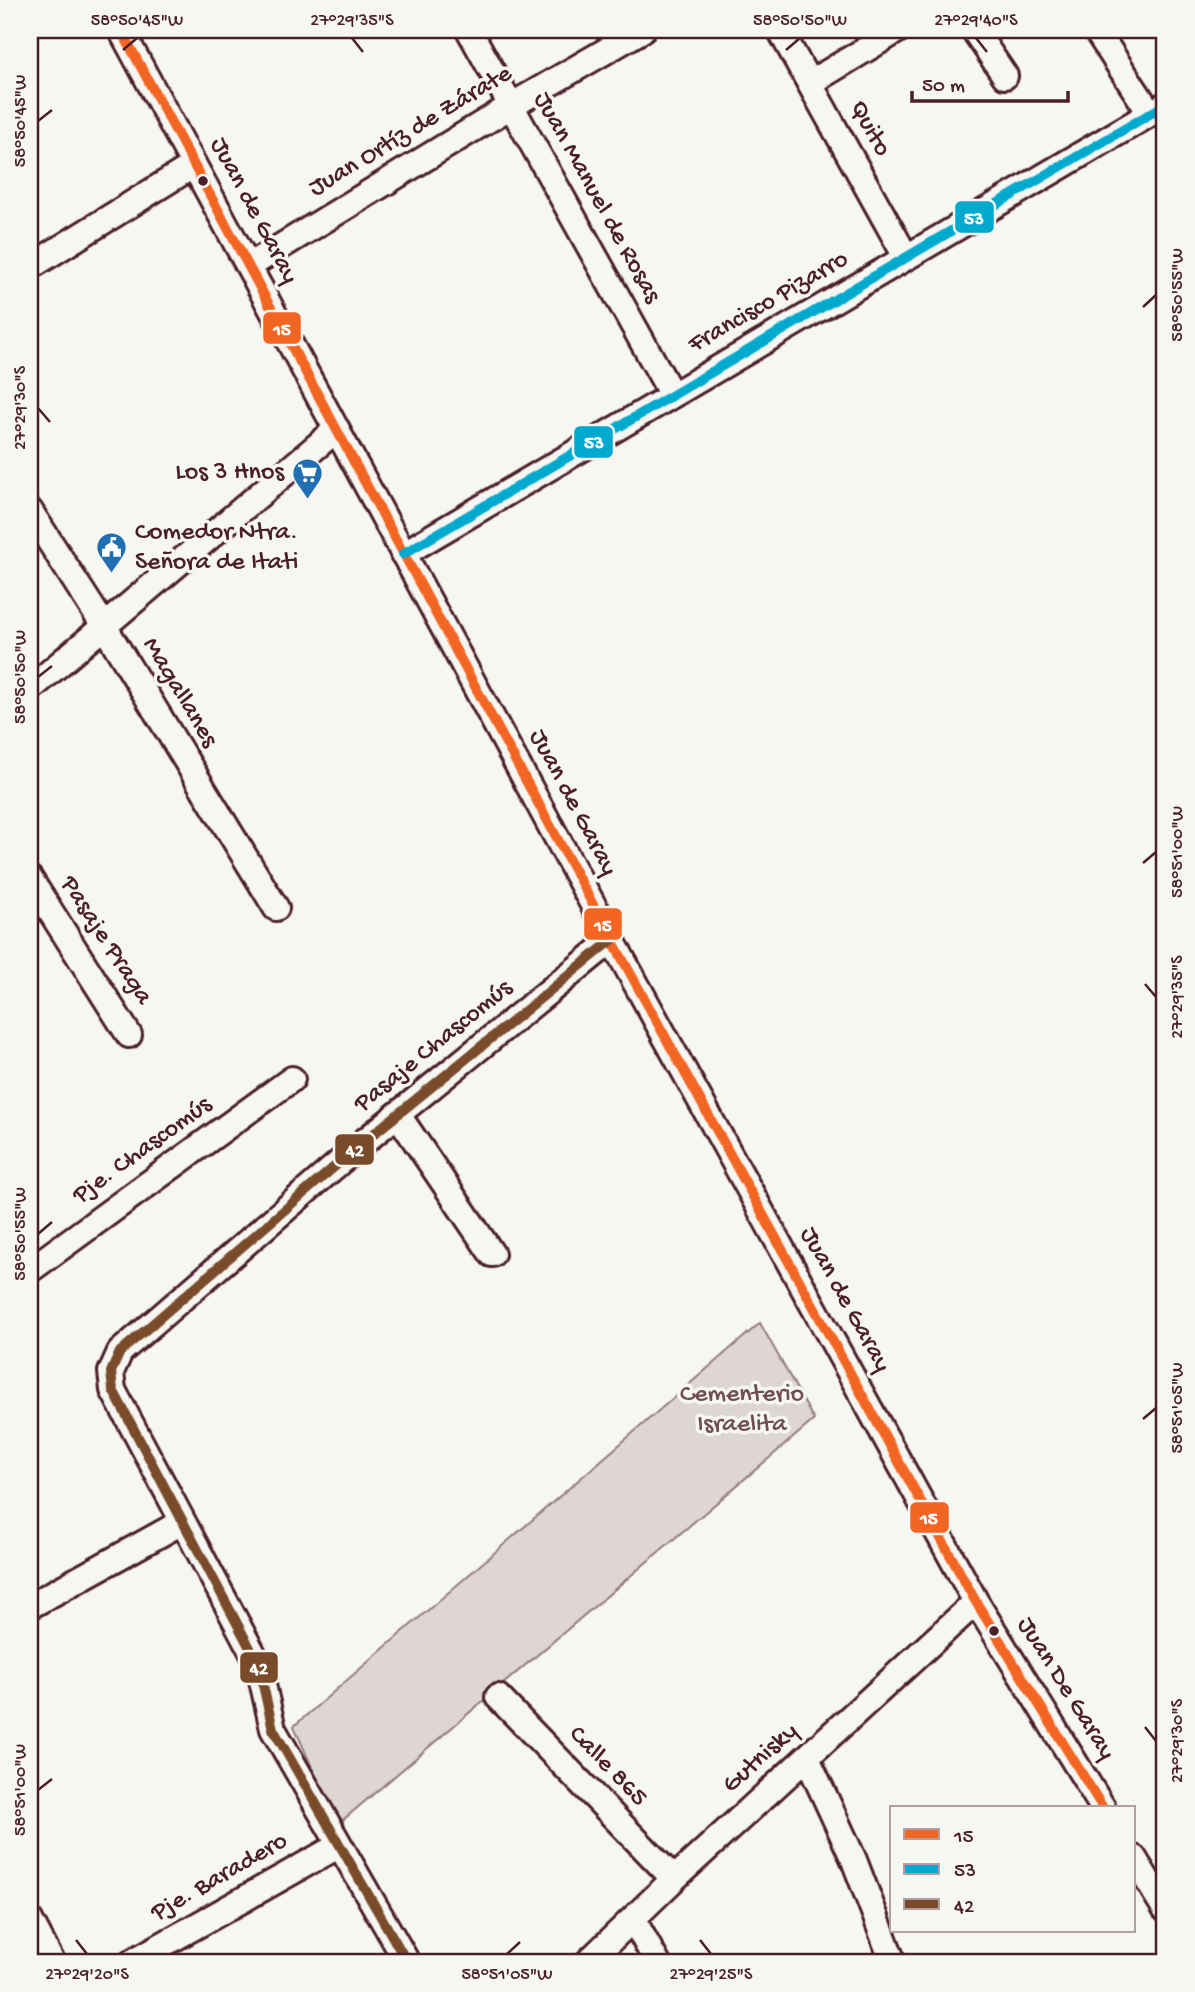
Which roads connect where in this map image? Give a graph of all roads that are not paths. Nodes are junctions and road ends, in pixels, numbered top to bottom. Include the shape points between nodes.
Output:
1 (121, 30) edge
2 (469, 30) edge
3 (642, 30) edge
4 (780, 30) edge
5 (898, 30) edge
6 (974, 30) edge
7 (1096, 30) edge
8 (1005, 76) dead end
9 (810, 83) junction
10 (511, 106) junction
11 (1158, 109) edge
12 (194, 165) junction
13 (906, 257) junction
14 (249, 266) junction
15 (30, 267) edge
16 (672, 395) junction
17 (337, 429) junction
18 (31, 514) edge
19 (403, 554) junction
20 (104, 626) junction
21 (30, 689) edge
22 (30, 879) edge
23 (276, 908) dead end
24 (612, 940) junction
25 (129, 1035) dead end
26 (292, 1079) dead end
27 (398, 1115) junction
28 (492, 1254) dead end
29 (30, 1270) edge
30 (182, 1522) junction
31 (976, 1602) junction
32 (30, 1606) edge
33 (498, 1697) dead end
34 (807, 1758) junction
35 (1102, 1806) edge
36 (338, 1846) junction
37 (1136, 1861) edge
38 (674, 1879) junction
39 (1165, 1909) edge
40 (633, 1919) junction
41 (30, 1920) edge
42 (52, 1962) edge
43 (132, 1962) edge
44 (407, 1962) edge
45 (588, 1962) edge
46 (657, 1962) edge
47 (893, 1962) edge

1 - 12 street, Juan de Garay
2 - 10 street, Juan Manuel de Rosas
3 - 10 street, Juan Ortíz de Zárate
4 - 9 street, Quito
5 - 9 street
6 - 8 street
7 - 11 street
9 - 13 street, Quito
10 - 14 street, Juan Ortíz de Zárate
10 - 16 street, Juan Manuel de Rosas
11 - 13 street, Francisco Pizarro
12 - 14 street, Juan de Garay
12 - 15 street
13 - 16 street, Francisco Pizarro
14 - 17 street, Juan de Garay
16 - 19 street, Francisco Pizarro
17 - 19 street, Juan de Garay
17 - 20 street
18 - 20 street, Magallanes
19 - 24 street, Juan de Garay
20 - 21 street
20 - 23 street, Magallanes
22 - 25 street, Pasaje Praga
24 - 27 street, Pasaje Chascomús
24 - 31 street, Juan de Garay
26 - 29 street, Pje. Chascomús
27 - 28 street
27 - 30 street, Pasaje Chascomús via 120,1352 111,1372 113,1390
30 - 32 street
30 - 36 street via 258,1663 273,1729
31 - 34 street, Gutnisky
31 - 35 street, Juan De Garay
33 - 38 street, Calle 865
34 - 38 street, Gutnisky
34 - 47 street via 854,1860
36 - 43 street, Pje. Baradero
36 - 44 street
37 - 39 street
38 - 40 street, Gutnisky
40 - 45 street, Gutnisky
40 - 46 street
41 - 42 street

